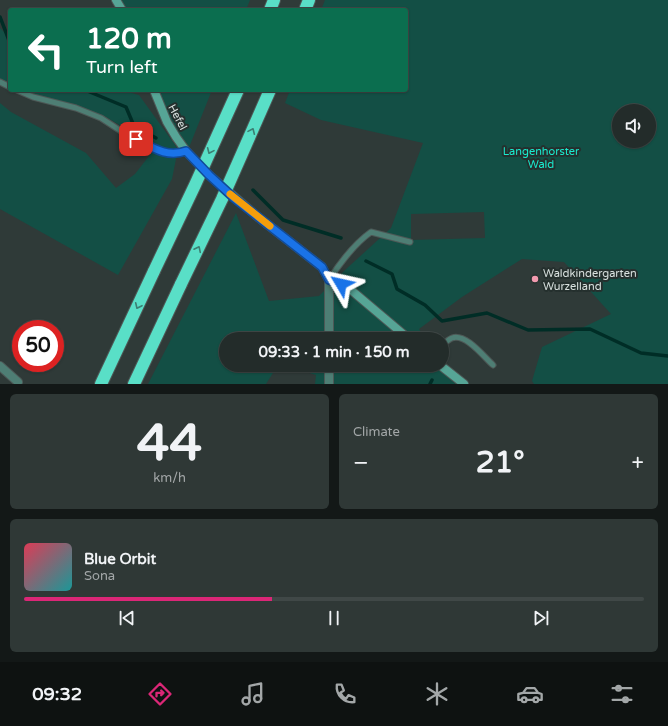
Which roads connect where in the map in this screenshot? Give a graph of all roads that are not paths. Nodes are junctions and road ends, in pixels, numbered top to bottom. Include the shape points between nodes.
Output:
1 (22, 92) edge
2 (155, 92) edge
3 (237, 92) edge
4 (269, 92) edge
5 (186, 151) junction
6 (410, 242) dead end
7 (329, 280) junction
8 (329, 332) edge
9 (401, 332) edge
10 (449, 340) edge
11 (493, 365) dead end
12 (0, 366) edge
13 (329, 372) edge
14 (449, 372) edge
15 (18, 382) dead end
16 (101, 384) edge
17 (134, 384) edge
18 (329, 384) edge
19 (464, 384) edge

1 - 5 lane via 101,118 160,151 176,154
2 - 5 main road, Hefel via 167,122
3 -> 16 highway, bridge
17 -> 4 highway, bridge via 222,199
5 - 7 main road, Hefel via 234,198 322,267
6 - 7 lane via 371,232 336,268
7 - 8 street
7 - 9 main road via 351,290
10 - 11 lane via 460,337 469,341
12 - 15 street
13 - 18 street
14 - 19 main road

